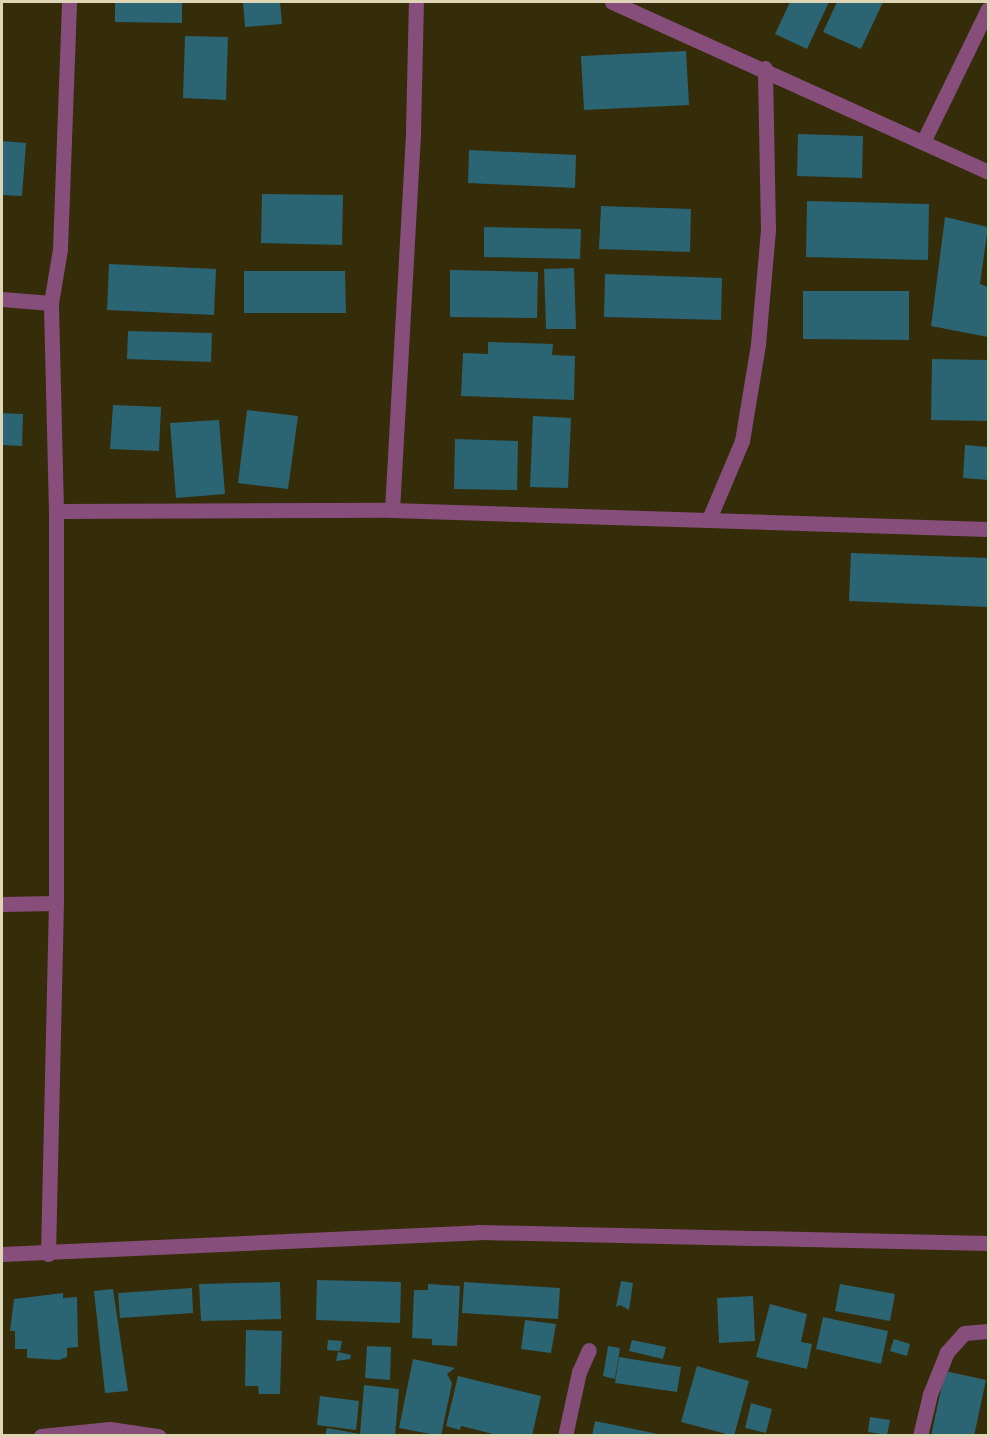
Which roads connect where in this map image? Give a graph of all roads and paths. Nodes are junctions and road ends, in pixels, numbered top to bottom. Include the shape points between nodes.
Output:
1 (69, 2) edge
2 (416, 2) edge
3 (612, 2) edge
4 (988, 9) edge
5 (765, 68) junction
6 (923, 142) junction
7 (988, 172) edge
8 (2, 299) edge
9 (51, 303) junction
10 (392, 510) junction
11 (56, 511) junction
12 (709, 519) junction
13 (988, 529) edge
14 (56, 903) junction
15 (2, 904) edge
16 (988, 1243) edge
17 (2, 1254) edge
18 (48, 1254) junction
19 (988, 1331) edge
20 (589, 1350) dead end
21 (41, 1436) edge
22 (158, 1436) edge
23 (565, 1436) edge
24 (920, 1436) edge

1 - 9 street via 60,249
2 - 10 street via 413,131
3 - 5 street
4 - 6 street
5 - 6 street
5 - 12 street via 768,229 758,344 742,441
6 - 7 street
8 - 9 street
9 - 11 street
10 - 11 street
10 - 12 street
11 - 14 street
12 - 13 street
14 - 15 street
14 - 18 street
16 - 18 street via 479,1232
17 - 18 street
19 - 24 street via 964,1334 947,1352 930,1394
20 - 23 street via 576,1383
21 - 22 street via 110,1429

